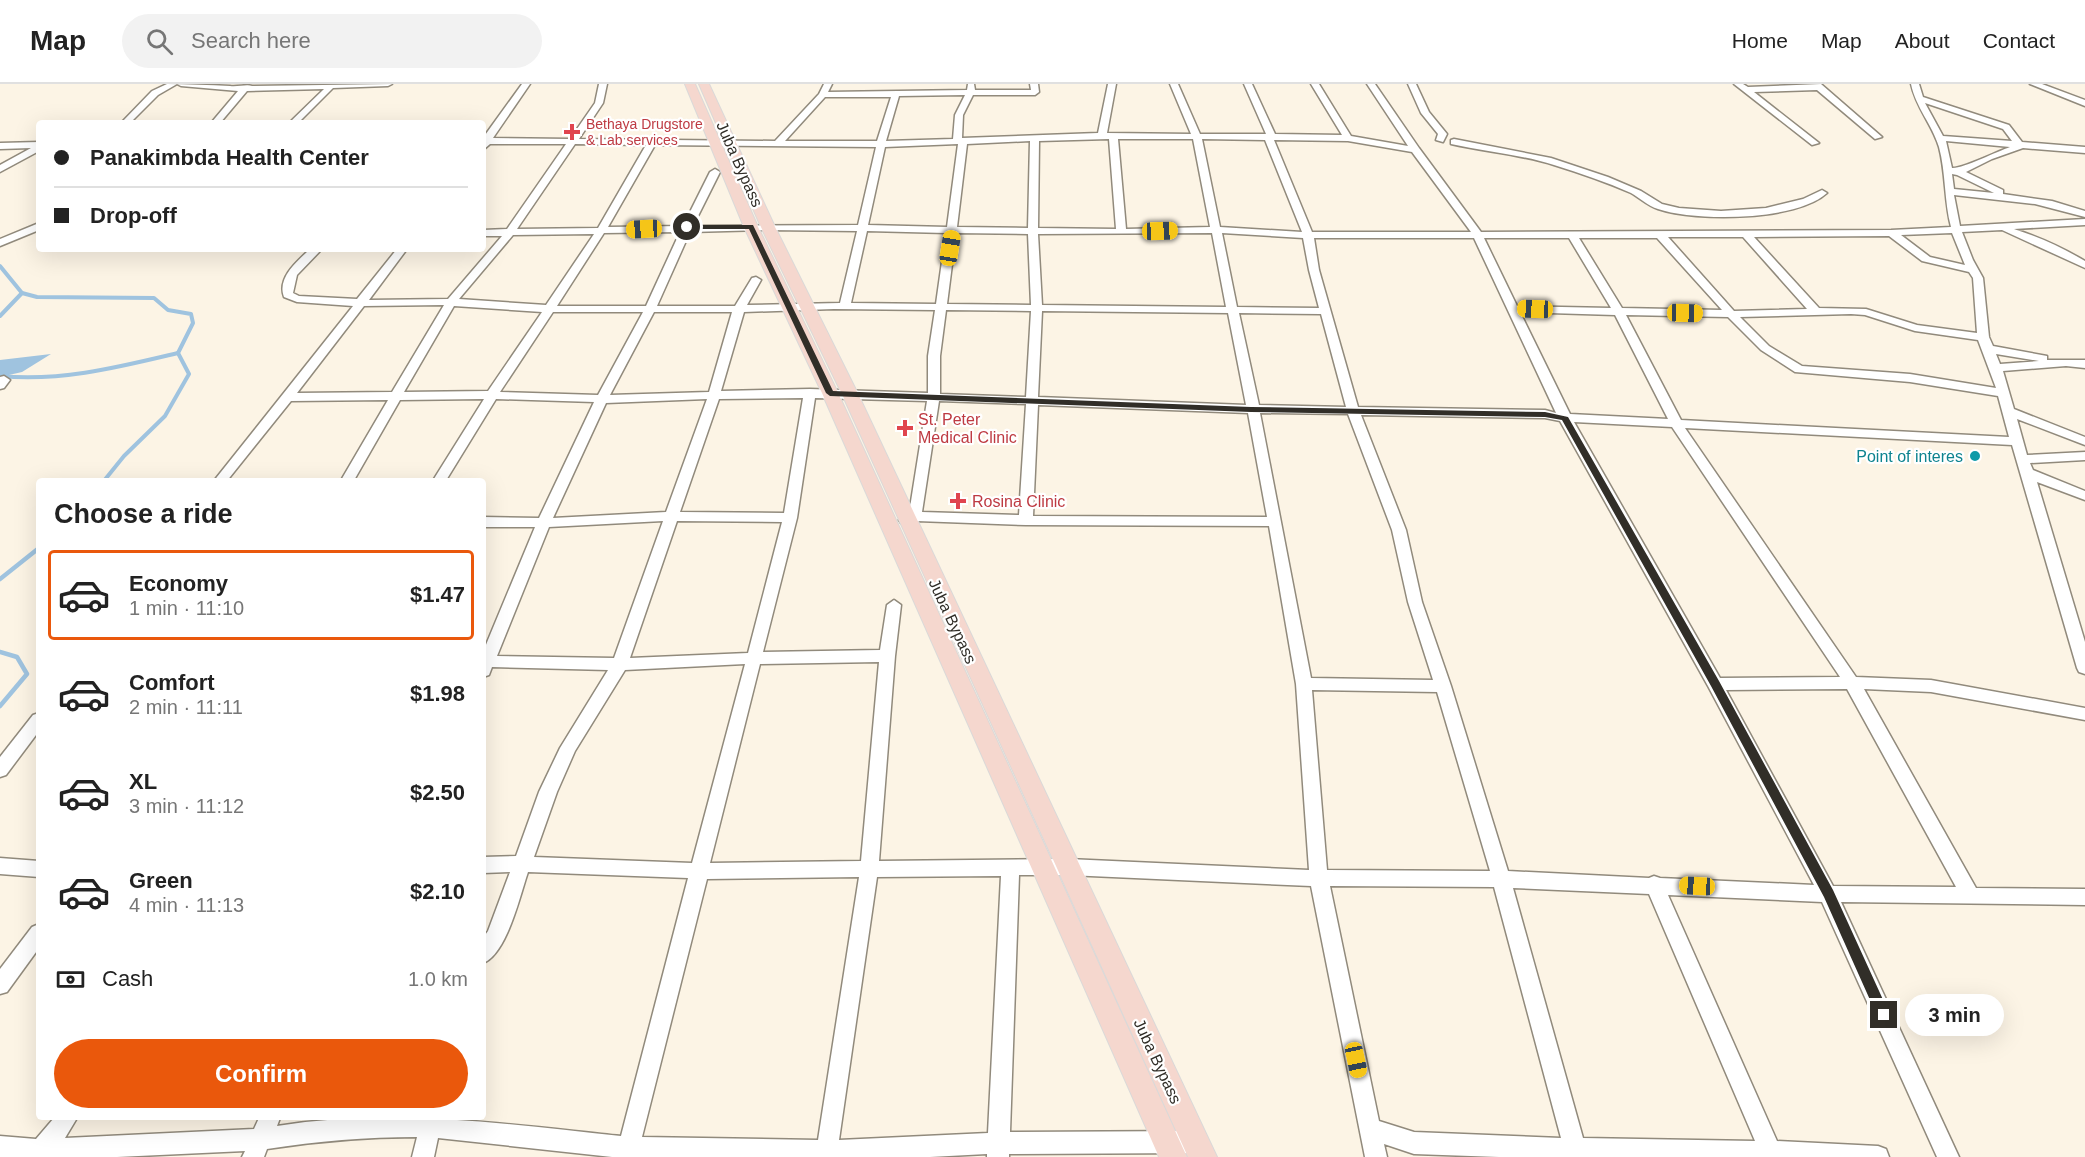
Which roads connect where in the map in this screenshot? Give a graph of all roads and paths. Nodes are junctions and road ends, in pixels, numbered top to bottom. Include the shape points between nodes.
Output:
1 (173, 84) edge
2 (181, 84) edge
3 (388, 84) edge
4 (526, 84) edge
5 (603, 84) edge
6 (690, 84) edge
7 (704, 84) edge
8 (828, 84) edge
9 (1034, 84) edge
10 (1113, 84) edge
11 (1174, 84) edge
12 (1248, 84) edge
13 (1315, 84) edge
14 (1371, 84) edge
15 (1412, 84) edge
16 (1915, 84) edge
17 (2034, 84) edge
18 (332, 85) edge
19 (246, 86) edge
20 (1818, 86) edge
21 (1741, 87) edge
22 (208, 88) junction
23 (971, 88) edge
24 (896, 94) junction
25 (823, 95) junction
26 (1917, 98) junction
27 (2085, 103) edge
28 (218, 119) edge
29 (127, 120) edge
30 (296, 120) edge
31 (1102, 136) junction
32 (1113, 137) junction
33 (1270, 137) junction
34 (1878, 137) dead end
35 (1197, 138) junction
36 (1348, 138) junction
37 (1940, 138) junction
38 (1035, 139) junction
39 (1440, 140) dead end
40 (486, 142) edge
41 (572, 142) junction
42 (652, 142) junction
43 (960, 142) junction
44 (1454, 142) dead end
45 (486, 143) edge
46 (722, 143) junction
47 (778, 143) junction
48 (1815, 143) dead end
49 (881, 144) junction
50 (0, 146) edge
51 (36, 146) edge
52 (2020, 146) junction
53 (36, 148) edge
54 (1415, 150) junction
55 (2085, 150) edge
56 (0, 169) edge
57 (715, 172) dead end
58 (1954, 172) junction
59 (1949, 192) junction
60 (1822, 193) dead end
61 (2011, 198) junction
62 (2063, 206) junction
63 (2085, 209) edge
64 (2085, 214) edge
65 (2085, 222) edge
66 (36, 227) edge
67 (687, 227) junction
68 (760, 227) junction
69 (1992, 227) junction
70 (862, 228) junction
71 (953, 228) junction
72 (1957, 228) junction
73 (1033, 230) junction
74 (1218, 230) junction
75 (601, 231) junction
76 (1121, 232) junction
77 (1744, 232) junction
78 (486, 233) edge
79 (1477, 233) junction
80 (1659, 233) junction
81 (1891, 233) junction
82 (509, 234) junction
83 (1308, 235) junction
84 (1572, 235) junction
85 (0, 243) edge
86 (314, 252) edge
87 (400, 252) edge
88 (2085, 265) edge
89 (1972, 270) junction
90 (756, 280) dead end
91 (451, 302) junction
92 (361, 303) junction
93 (799, 306) junction
94 (845, 306) junction
95 (941, 307) junction
96 (1037, 308) junction
97 (551, 309) junction
98 (650, 309) junction
99 (739, 309) junction
100 (1514, 309) junction
101 (1233, 310) junction
102 (1325, 311) junction
103 (1815, 311) junction
104 (1619, 312) junction
105 (1729, 314) junction
106 (1985, 343) junction
107 (2066, 362) junction
108 (2085, 364) edge
109 (1996, 368) junction
110 (810, 393) junction
111 (2002, 393) junction
112 (714, 394) junction
113 (840, 394) junction
114 (492, 395) junction
115 (395, 396) junction
116 (288, 397) junction
117 (934, 397) junction
118 (602, 399) junction
119 (1033, 401) junction
120 (1251, 409) junction
121 (1353, 410) junction
122 (2008, 411) junction
123 (1565, 418) junction
124 (1677, 425) junction
125 (2085, 441) edge
126 (2017, 442) junction
127 (2085, 456) edge
128 (2025, 466) junction
129 (222, 478) edge
130 (348, 478) edge
131 (440, 478) edge
132 (2085, 496) edge
133 (670, 516) junction
134 (790, 518) junction
135 (911, 518) junction
136 (1026, 520) junction
137 (486, 522) edge
138 (1275, 522) junction
139 (544, 523) junction
140 (894, 605) dead end
141 (2082, 644) edge
142 (887, 657) junction
143 (753, 658) junction
144 (486, 662) edge
145 (486, 664) edge
146 (620, 664) junction
147 (2085, 668) edge
148 (1852, 683) junction
149 (1304, 684) junction
150 (1715, 684) junction
151 (1443, 686) junction
152 (2085, 714) edge
153 (36, 723) edge
154 (0, 770) edge
155 (524, 864) junction
156 (486, 865) edge
157 (0, 866) edge
158 (1010, 867) junction
159 (1042, 867) junction
160 (1068, 867) junction
161 (36, 868) edge
162 (869, 869) junction
163 (699, 871) junction
164 (1318, 878) junction
165 (1501, 879) junction
166 (1654, 884) junction
167 (1828, 894) junction
168 (1970, 895) junction
169 (2085, 897) edge
170 (36, 937) edge
171 (486, 950) edge
172 (0, 985) edge
173 (65, 1120) edge
174 (269, 1120) edge
175 (430, 1122) edge
176 (1370, 1129) junction
177 (0, 1147) edge
178 (257, 1148) edge
179 (998, 1150) edge
180 (1170, 1150) edge
181 (1199, 1150) edge
182 (39, 1153) edge
183 (627, 1153) edge
184 (1576, 1153) edge
185 (826, 1154) edge
186 (1772, 1155) edge
187 (423, 1157) edge
188 (1376, 1157) edge
189 (1878, 1157) edge
190 (1948, 1157) edge

1 - 29 street via 155,93
2 - 22 street
3 - 18 street
4 - 40 street
5 - 41 street via 599,102
6 - 46 main road, Juba Bypass
7 - 46 main road, Juba Bypass
8 - 25 street
9 - 23 street via 1035,92
10 - 31 street
11 - 35 street
12 - 33 street
13 - 36 street
14 - 54 street
15 - 39 street via 1425,113 1443,134
16 - 26 street
17 - 27 street
18 - 19 street
18 - 30 street
19 - 22 street
19 - 28 street
20 - 21 street
20 - 34 street
21 - 48 street
22 - 28 street via 220,99
23 - 24 street
23 - 43 street via 959,115
24 - 25 street
24 - 49 street
25 - 47 street
26 - 37 street
26 - 52 street via 2006,127
31 - 32 street
31 - 38 street
32 - 35 street
32 - 76 street
33 - 35 street
33 - 36 street
33 - 83 street
35 - 74 street
36 - 54 street
37 - 52 street
37 - 58 street
38 - 43 street
38 - 73 street
41 - 42 street
41 - 45 street
41 - 82 street
42 - 46 street
42 - 75 street
43 - 49 street
43 - 71 street
44 - 60 street via 1549,161 1638,193 1658,206 1680,210 1767,211 1798,205
46 - 47 street
46 - 68 main road, Juba Bypass
47 - 49 street
49 - 70 street
50 - 51 street
52 - 55 street
52 - 58 street
53 - 56 street
54 - 79 street
57 - 67 street
58 - 59 street
58 - 61 street
59 - 61 street
59 - 72 street
61 - 62 street
62 - 63 street
62 - 64 street
65 - 69 street
66 - 85 street
67 - 68 street
67 - 75 street
67 - 98 street
68 - 70 street
68 - 93 main road, Juba Bypass
69 - 72 street
69 - 88 street via 2025,235
70 - 71 street
70 - 94 street
71 - 73 street
71 - 95 street
72 - 81 street
72 - 89 street
73 - 76 street
73 - 96 street
74 - 76 street
74 - 83 street
74 - 101 street
75 - 82 street
75 - 97 street
77 - 80 street
77 - 81 street
77 - 103 street
78 - 82 street
79 - 83 street
79 - 84 street
79 - 100 street
80 - 84 street
80 - 105 street
81 - 89 street via 1926,259
82 - 91 street
83 - 102 street
84 - 104 street
86 - 92 street via 295,268 288,295
87 - 92 street
89 - 106 street via 1978,278
90 - 99 street
91 - 92 street
91 - 97 street
91 - 115 street
92 - 116 street
93 - 94 street
93 - 99 street
93 - 113 main road, Juba Bypass
94 - 95 street
95 - 96 street
95 - 117 street via 934,356
96 - 101 street
96 - 119 street
97 - 98 street
97 - 114 street
98 - 99 street
98 - 118 street
99 - 112 street
100 - 104 street
100 - 123 street
101 - 102 street
101 - 120 street
102 - 121 street
103 - 105 street
103 - 106 street via 1866,312 1915,328
104 - 105 street
104 - 124 street
105 - 111 street via 1765,348 1807,372 1910,378
106 - 107 street
106 - 109 street
107 - 108 street
107 - 109 street
109 - 111 street
110 - 112 street
110 - 113 street
110 - 134 street
111 - 122 street
112 - 118 street
112 - 133 street
113 - 117 street
113 - 135 main road, Juba Bypass
113 - 159 main road, Juba Bypass
114 - 115 street
114 - 118 street
114 - 131 street
115 - 116 street
115 - 130 street
116 - 129 street
117 - 119 street
117 - 135 street
118 - 139 street
119 - 120 street
119 - 136 street
120 - 121 street
120 - 138 street
121 - 123 street via 1545,414
121 - 151 street via 1399,530 1415,602
122 - 125 street
122 - 126 street
123 - 124 street
123 - 150 street
124 - 126 street
124 - 148 street
126 - 128 street
127 - 128 street
128 - 132 street
128 - 141 street
133 - 134 street
133 - 139 street
133 - 146 street
134 - 143 street
135 - 136 street
135 - 160 main road, Juba Bypass
136 - 138 street
137 - 139 street
138 - 149 street
139 - 144 street
140 - 142 street
141 - 147 street
142 - 143 street
142 - 162 street
143 - 146 street
143 - 163 street
145 - 146 street
146 - 155 street via 568,748 548,792
148 - 150 street
148 - 152 street via 1931,686
148 - 168 street
149 - 151 street
149 - 164 street
150 - 167 street
151 - 165 street
153 - 154 street
155 - 156 street
155 - 163 street
155 - 171 street via 496,936
157 - 161 street
158 - 159 street
158 - 162 street
158 - 179 street
159 - 160 street
159 - 180 main road, Juba Bypass
160 - 164 street
160 - 181 main road, Juba Bypass
162 - 163 street
162 - 185 street
163 - 183 street
164 - 165 street
164 - 176 street
165 - 166 street
165 - 184 street
166 - 167 street
166 - 186 street
167 - 168 street
167 - 190 street
168 - 169 street
170 - 172 street
173 - 182 street
174 - 178 street
175 - 178 street via 325,1129
175 - 183 street
175 - 187 street
176 - 184 street via 1414,1143
176 - 188 street
177 - 182 street
178 - 182 street
179 - 180 street
179 - 185 street
180 - 181 street
183 - 185 street
184 - 186 street
186 - 189 street

